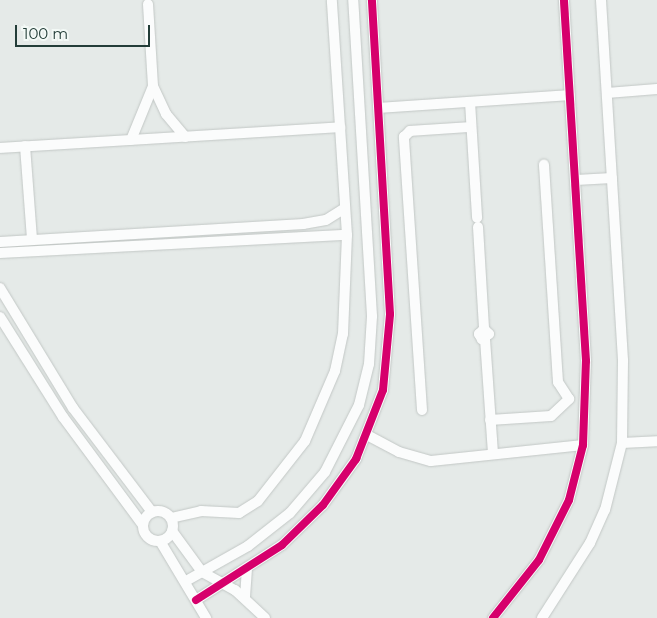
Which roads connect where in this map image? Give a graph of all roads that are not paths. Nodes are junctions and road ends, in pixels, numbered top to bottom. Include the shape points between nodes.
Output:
1 (332, 0) edge
2 (353, 0) edge
3 (372, 0) edge
4 (564, 0) edge
5 (601, 0) edge
6 (148, 4) dead end
7 (153, 86) junction
8 (657, 89) edge
9 (607, 93) junction
10 (570, 95) junction
11 (470, 102) junction
12 (379, 108) junction
13 (340, 127) junction
14 (471, 127) junction
15 (185, 137) junction
16 (131, 140) junction
17 (25, 146) junction
18 (0, 148) edge
19 (544, 164) dead end
20 (612, 178) junction
21 (576, 180) junction
22 (345, 208) junction
23 (347, 235) junction
24 (32, 240) junction
25 (0, 242) edge
26 (0, 253) edge
27 (388, 259) junction
28 (369, 260) junction
29 (0, 288) edge
30 (0, 317) edge
31 (422, 410) dead end
32 (490, 420) junction
33 (367, 435) junction
34 (657, 441) edge
35 (622, 442) junction
36 (583, 445) junction
37 (492, 453) junction
38 (152, 512) junction
39 (171, 518) junction
40 (143, 525) junction
41 (172, 531) junction
42 (160, 541) junction
43 (247, 570) junction
44 (202, 572) junction
45 (186, 580) junction
46 (224, 584) junction
47 (245, 597) junction
48 (196, 600) junction
49 (206, 618) edge
50 (265, 618) edge
51 (493, 618) edge
52 (542, 618) edge

1 - 13 street
2 - 28 street
3 - 12 street
4 - 10 street
5 - 9 street
6 - 7 street
7 - 15 street via 166,114
7 - 16 street
8 - 9 street
9 - 20 street
10 - 11 street
10 - 21 street
11 - 12 street
11 - 14 street
12 - 27 street
13 - 15 street
13 - 22 street
14 - 31 street via 410,131 404,137
14 - 32 street
15 - 16 street
16 - 17 street
17 - 18 street
17 - 24 street
19 - 32 street via 558,382 569,399 551,416
20 - 21 street
20 - 35 street via 625,404
21 - 36 street via 586,361
22 - 23 street
22 - 24 street via 309,224
23 - 26 street
23 - 39 street via 343,334 326,398 305,441 284,473 250,508 228,515 201,511
24 - 25 street
27 - 28 street
27 - 33 street via 390,345 383,390
28 - 44 street via 369,364 359,405 339,449 290,513 248,546
29 - 38 street via 73,408
30 - 40 street via 63,418
32 - 37 street
33 - 37 street via 420,460
33 - 43 street via 323,505 282,545
34 - 35 street
35 - 52 street via 608,501 590,543
36 - 37 street
36 - 51 street via 569,500 543,552
38 - 39 street
38 - 40 street
39 - 41 street
40 - 42 street via 150,539
41 - 42 street
41 - 44 street
42 - 45 street
43 - 46 street
43 - 47 street
44 - 45 street
44 - 46 street
45 - 48 street
46 - 47 street
46 - 48 street
47 - 50 street
48 - 49 street

